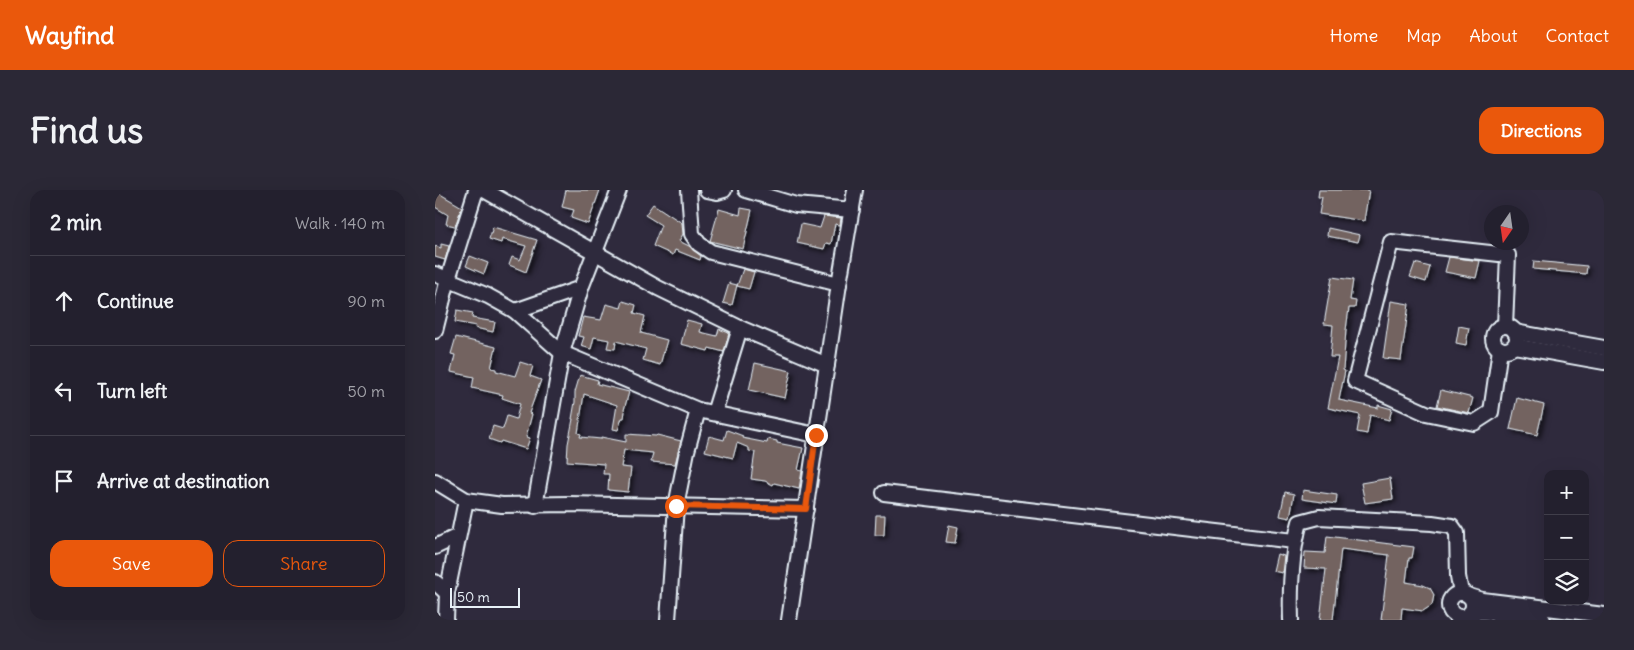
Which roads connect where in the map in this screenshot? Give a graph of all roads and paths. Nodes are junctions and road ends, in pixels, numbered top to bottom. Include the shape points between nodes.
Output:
1 (475, 190) edge
2 (485, 190) edge
3 (619, 190) edge
4 (689, 190) edge
5 (707, 190) edge
6 (724, 190) edge
7 (746, 190) edge
8 (855, 190) edge
9 (852, 210) junction
10 (595, 253) junction
11 (441, 277) edge
12 (839, 284) junction
13 (581, 288) junction
14 (515, 311) junction
15 (740, 328) junction
16 (435, 331) edge
17 (1511, 335) junction
18 (1604, 348) edge
19 (1500, 349) junction
20 (562, 353) junction
21 (1604, 362) edge
22 (827, 365) junction
23 (698, 410) junction
24 (714, 413) junction
25 (816, 435) junction
26 (435, 481) edge
27 (884, 493) dead end
28 (466, 500) junction
29 (535, 506) junction
30 (676, 506) junction
31 (806, 509) junction
32 (459, 536) junction
33 (1294, 541) junction
34 (435, 547) edge
35 (435, 582) edge
36 (447, 593) junction
37 (1465, 594) junction
38 (1470, 613) junction
39 (1604, 615) edge
40 (1455, 618) edge
41 (446, 620) edge
42 (669, 620) edge
43 (789, 620) edge
44 (1291, 620) edge
45 (1543, 620) edge

1 - 11 street
2 - 10 street
3 - 10 street
4 - 12 street via 692,234 711,252
5 - 6 street
7 - 9 street via 796,205
8 - 9 street
9 - 12 street
10 - 13 street
10 - 15 street
11 - 14 street via 489,296
11 - 16 street
12 - 22 street
13 - 14 street
13 - 20 street
14 - 20 street
15 - 22 street
15 - 24 street
17 - 18 street
17 - 19 street via 1507,350
17 - 19 street via 1497,329 1493,336 1494,344
17 - 19 street via 1508,255 1391,242 1355,381 1427,413 1474,423 1491,412
17 - 21 street
20 - 23 street
20 - 29 street
22 - 25 street
23 - 24 street
23 - 30 street
24 - 25 street
25 - 31 street
26 - 28 street
27 - 33 street
28 - 29 street
28 - 32 street
29 - 30 street
30 - 31 street
30 - 42 street
31 - 43 street
32 - 34 street
32 - 36 street
33 - 37 street via 1299,522 1319,517 1452,526 1457,533 1458,576
33 - 44 street
35 - 36 street
36 - 41 street
37 - 38 street via 1473,604
37 - 39 street via 1482,600
37 - 40 street via 1453,595 1449,602 1449,610
38 - 40 street
38 - 45 street

